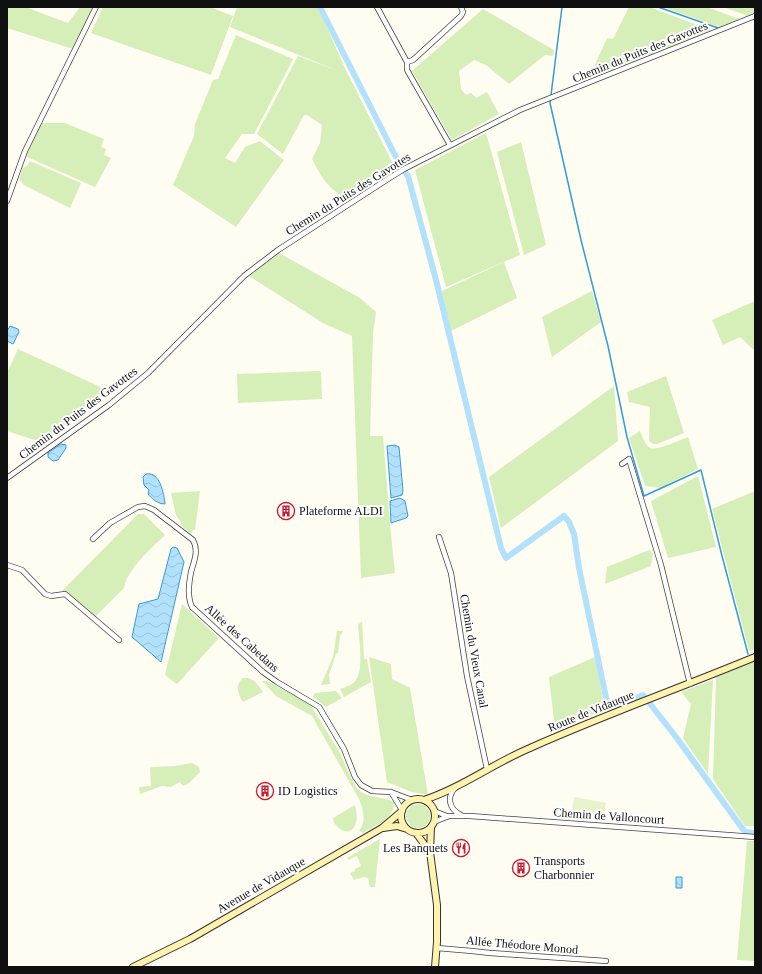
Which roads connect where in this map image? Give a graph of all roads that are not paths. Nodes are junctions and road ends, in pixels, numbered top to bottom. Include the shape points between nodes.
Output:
1 (96, 7) edge
2 (377, 7) edge
3 (461, 7) edge
4 (755, 16) edge
5 (407, 62) junction
6 (450, 145) junction
7 (7, 202) edge
8 (622, 464) dead end
9 (7, 478) edge
10 (439, 537) dead end
11 (93, 539) dead end
12 (7, 565) edge
13 (119, 640) dead end
14 (755, 657) edge
15 (690, 684) junction
16 (487, 769) junction
17 (458, 785) junction
18 (391, 792) junction
19 (440, 795) junction
20 (412, 800) junction
21 (424, 800) junction
22 (433, 809) junction
23 (402, 811) junction
24 (449, 816) junction
25 (462, 816) junction
26 (432, 824) junction
27 (382, 828) junction
28 (407, 829) junction
29 (416, 833) junction
30 (755, 837) edge
31 (430, 852) junction
32 (437, 948) junction
33 (151, 958) junction
34 (606, 961) dead end
35 (133, 967) edge
36 (142, 967) edge
37 (435, 967) edge

1 - 7 street via 25,151
2 - 5 street
3 - 5 street via 461,16 413,60
4 - 6 street, Chemin du Puits des Gavottes via 520,110
5 - 6 street via 407,70
6 - 9 street, Chemin du Puits des Gavottes via 391,177 278,250 244,276 148,373 109,405
8 - 15 street via 629,459 660,565
10 - 16 street, Chemin du Vieux Canal via 451,573 467,676
11 - 18 street, Allée des Cabedans via 110,523 138,507 145,506 194,540 196,557 191,572 189,600 192,607 263,672 319,707 344,749 355,777 361,785 372,791
12 - 13 street via 22,570 45,594 65,594
14 - 15 street, Route de Vidauque
15 - 16 street, Route de Vidauque via 566,732
16 - 17 street, Route de Vidauque
17 - 19 street, Route de Vidauque
17 - 25 street via 451,793 450,803
18 - 20 street
18 - 23 street
19 - 21 street, Route de Vidauque
19 - 22 street
20 - 21 street
20 - 23 street
21 - 22 street
22 - 24 street, Chemin de Valloncourt
22 - 26 street
23 - 27 street, Avenue de Vidauque
23 - 28 street via 401,818
24 - 25 street, Chemin de Valloncourt
24 - 26 street, Chemin de Valloncourt
25 - 30 street, Chemin de Valloncourt
26 - 29 street via 424,832
26 - 31 street
27 - 28 street, Avenue de Vidauque via 397,826
27 - 33 street, Avenue de Vidauque via 190,939
28 - 29 street
29 - 31 street
31 - 32 street via 437,905
32 - 34 street, Allée Théodore Monod
32 - 37 street
33 - 35 street, Avenue de Vidauque
33 - 36 street, Avenue de Vidauque

